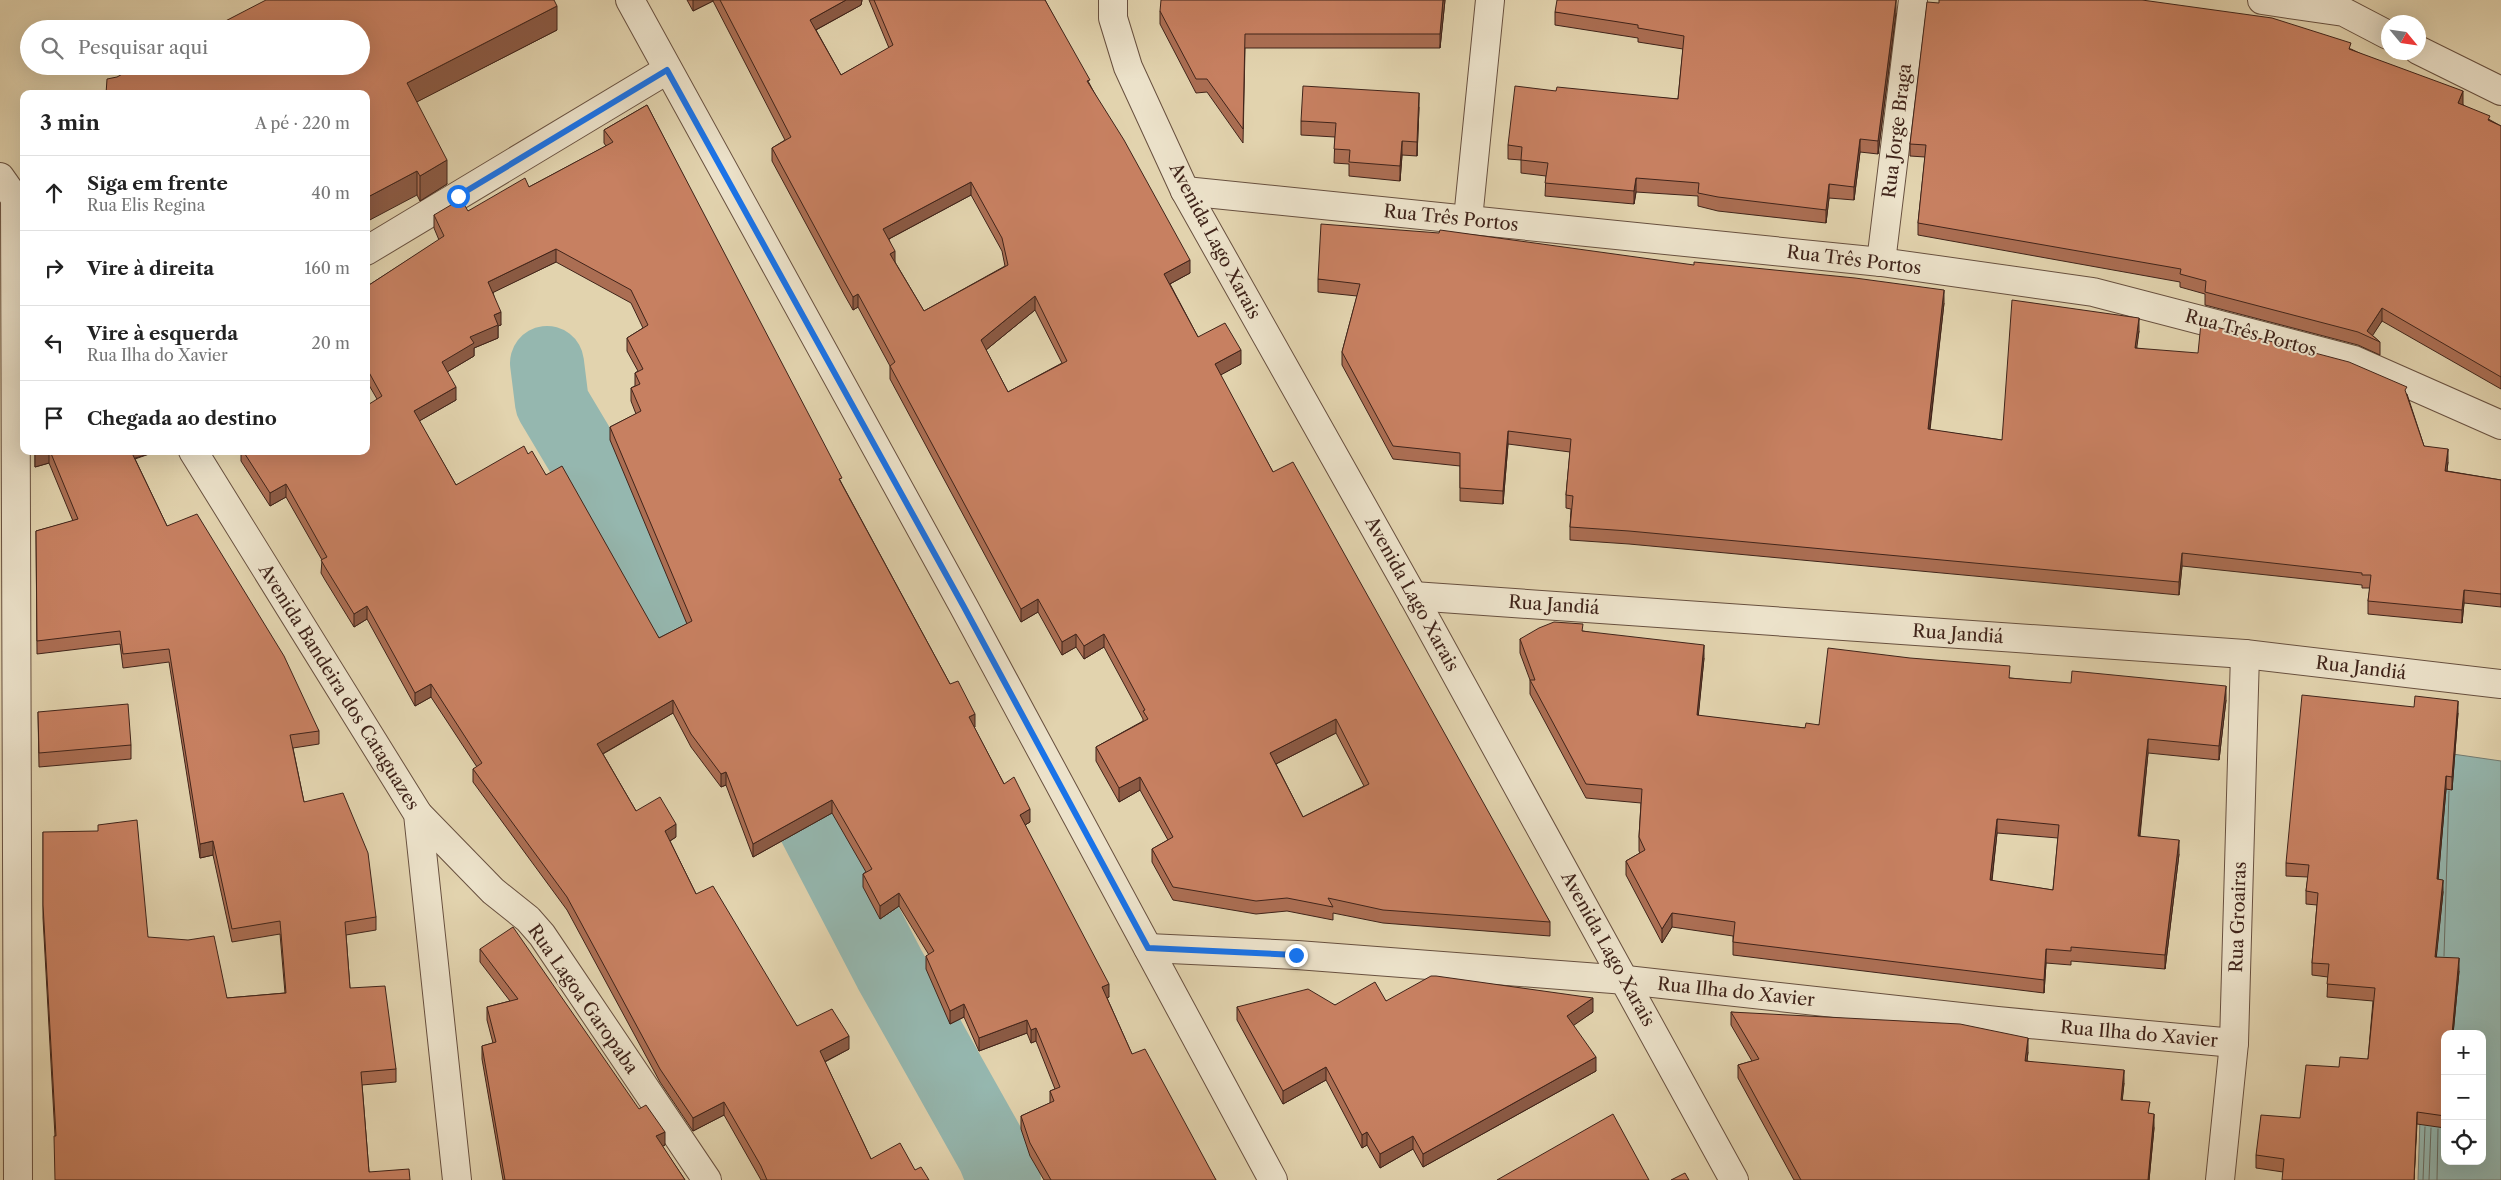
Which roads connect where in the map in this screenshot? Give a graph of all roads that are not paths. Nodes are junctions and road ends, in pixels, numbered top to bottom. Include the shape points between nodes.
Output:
1 (630, 0) edge
2 (1113, 0) edge
3 (1490, 0) edge
4 (1913, 0) edge
5 (2262, 0) edge
6 (2345, 6) edge
7 (2381, 29) edge
8 (2426, 54) edge
9 (667, 70) junction
10 (2501, 91) edge
11 (1185, 191) junction
12 (13, 196) edge
13 (1468, 219) junction
14 (370, 249) edge
15 (1881, 262) junction
16 (2501, 425) edge
17 (195, 455) edge
18 (1413, 596) junction
19 (2245, 654) junction
20 (2501, 684) edge
21 (418, 814) junction
22 (1148, 948) junction
23 (1626, 980) junction
24 (2234, 1042) junction
25 (18, 1180) edge
26 (457, 1180) edge
27 (707, 1180) edge
28 (1273, 1180) edge
29 (1734, 1180) edge
30 (2220, 1180) edge

1 - 9 street
2 - 11 street, Avenida Lago Xarais via 1113,18 1128,67
3 - 13 street
4 - 15 street, Rua Jorge Braga
5 - 6 street
6 - 7 street
8 - 10 street
9 - 14 street
9 - 22 street
11 - 13 street, Rua Três Portos
11 - 18 street, Avenida Lago Xarais
12 - 25 street
13 - 15 street, Rua Três Portos
15 - 16 street, Rua Três Portos via 2093,292 2354,360
17 - 21 street, Avenida Bandeira dos Cataguazes
18 - 19 street, Rua Jandiá
18 - 23 street, Avenida Lago Xarais
19 - 20 street, Rua Jandiá
19 - 24 street, Rua Groairas
21 - 26 street, Avenida Bandeira dos Cataguazes
21 - 27 street, Rua Lagoa Garopaba via 493,892 528,919 542,935
22 - 23 street, Rua Ilha do Xavier via 1296,955
22 - 28 street
23 - 24 street, Rua Ilha do Xavier via 1997,1022
23 - 29 street, Avenida Lago Xarais
24 - 30 street, Rua Groairas

